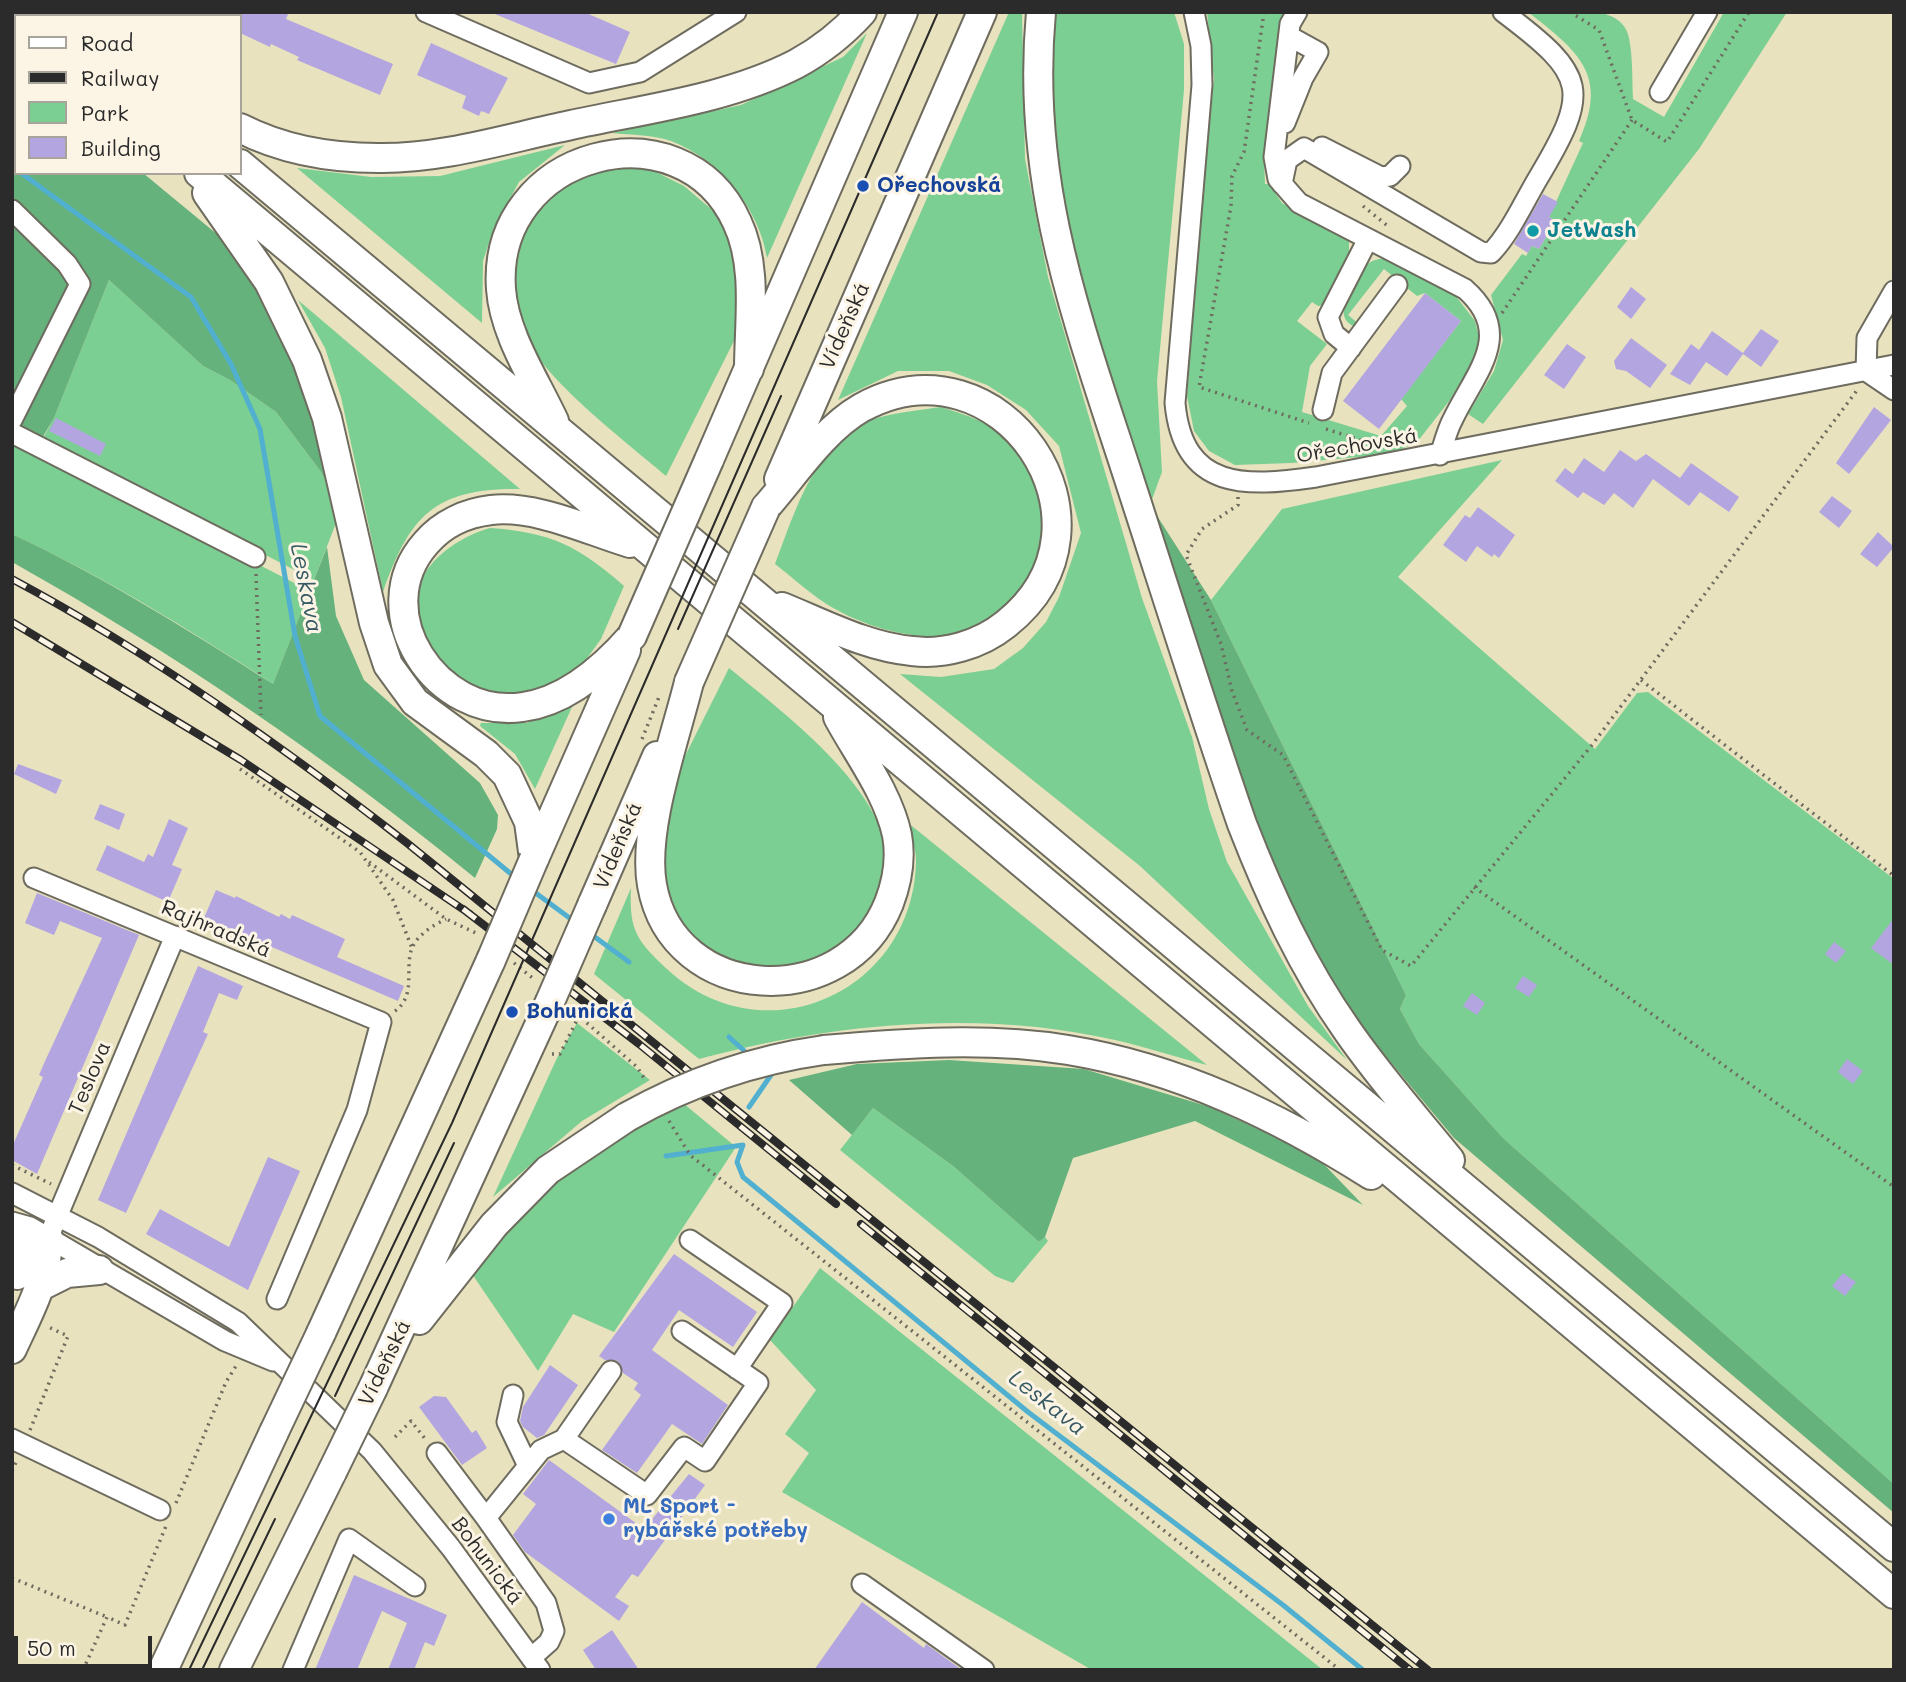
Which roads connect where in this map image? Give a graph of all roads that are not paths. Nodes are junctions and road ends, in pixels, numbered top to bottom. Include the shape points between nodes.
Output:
1 (426, 12) edge
2 (736, 12) edge
3 (862, 12) edge
4 (903, 12) edge
5 (982, 12) edge
6 (1041, 12) edge
7 (1194, 12) edge
8 (1297, 12) edge
9 (1503, 12) edge
10 (1707, 12) edge
11 (1289, 36) junction
12 (1660, 92) dead end
13 (242, 129) edge
14 (1304, 148) junction
15 (1275, 150) junction
16 (242, 166) edge
17 (1400, 166) dead end
18 (194, 175) edge
19 (201, 175) edge
20 (1283, 187) junction
21 (12, 209) edge
22 (1368, 239) junction
23 (1398, 285) dead end
24 (1894, 291) edge
25 (1351, 348) junction
26 (1894, 365) edge
27 (749, 369) junction
28 (1866, 371) junction
29 (1894, 390) edge
30 (1323, 410) dead end
31 (12, 420) edge
32 (559, 430) junction
33 (12, 433) edge
34 (1440, 455) junction
35 (766, 507) junction
36 (642, 547) junction
37 (255, 556) road end
38 (757, 596) junction
39 (632, 636) junction
40 (689, 682) junction
41 (829, 702) junction
42 (534, 859) junction
43 (34, 878) dead end
44 (175, 936) junction
45 (12, 1194) edge
46 (1488, 1209) junction
47 (12, 1225) edge
48 (52, 1228) junction
49 (1468, 1237) junction
50 (690, 1240) dead end
51 (99, 1270) junction
52 (23, 1282) edge
53 (277, 1300) dead end
54 (682, 1331) dead end
55 (12, 1349) edge
56 (277, 1363) junction
57 (737, 1368) junction
58 (611, 1371) dead end
59 (378, 1378) junction
60 (513, 1395) dead end
61 (564, 1438) junction
62 (18, 1442) edge
63 (437, 1453) road end
64 (528, 1466) junction
65 (167, 1514) road end
66 (486, 1518) junction
67 (1894, 1547) edge
68 (862, 1584) dead end
69 (415, 1587) dead end
70 (1894, 1594) edge
71 (260, 1618) junction
72 (536, 1664) edge
73 (162, 1668) edge
74 (234, 1670) edge
75 (244, 1670) edge
76 (293, 1670) edge
77 (984, 1670) edge

1 - 2 street via 589,83 640,72
3 - 13 highway via 832,42 794,65 714,94 434,155 326,155 275,144
4 - 27 highway
5 - 35 highway, Vídeňská
6 - 46 highway via 1037,109 1055,236 1083,336 1242,824 1287,930 1329,1002
7 - 34 street, Ořechovská via 1202,85 1175,403 1177,422 1192,458 1209,472 1238,481 1293,480
8 - 11 street
9 - 14 street via 1557,58 1575,96 1563,138 1491,253 1481,253
10 - 12 street
11 - 15 street
11 - 15 street via 1318,52
14 - 17 street via 1328,149 1381,177 1390,176
14 - 20 street via 1287,160
15 - 20 street via 1275,173
16 - 32 highway
18 - 42 highway via 269,282 299,338 327,418 373,624 388,665 415,702 507,775 529,822
19 - 36 highway
20 - 22 street via 1299,203
21 - 31 street via 67,264 80,284
22 - 25 street via 1328,317 1334,334
22 - 34 street via 1465,289 1484,310 1488,352 1451,421
23 - 25 street
24 - 28 street via 1867,338
25 - 30 street via 1332,373
26 - 28 street, Ořechovská
27 - 32 highway via 747,253 723,198 689,170 662,159 619,153 590,158 552,175 534,193 511,229 502,259 501,291 508,322
27 - 39 highway, bridge
28 - 29 street
28 - 34 street, Ořechovská
32 - 38 highway
33 - 37 street
35 - 38 highway via 849,416 883,398 931,391 963,396 991,408 1031,443 1054,495 1057,533 1048,570 1028,603 1000,629 952,649 894,649 867,642
35 - 40 highway, Vídeňská, bridge
36 - 39 highway via 520,511 474,513 431,537 413,562 404,592 405,623 425,666 461,696 491,706 524,707 566,691 602,667
36 - 41 highway
38 - 46 highway
39 - 42 highway
40 - 41 highway via 655,818 651,881 677,938 720,971 747,979 792,980 835,966 869,938 892,896 899,852 893,822
40 - 59 highway, Vídeňská, bridge via 553,999
41 - 49 highway
42 - 73 highway, bridge via 496,953
43 - 44 street, Rajhradská
44 - 48 street, Teslova
44 - 53 street, Rajhradská via 382,1022 357,1110
45 - 48 street, Bohunická
46 - 67 highway
47 - 48 street, Bohunická
47 - 52 highway via 20,1245
48 - 51 street, Bohunická
48 - 52 highway via 48,1263
48 - 56 street, Bohunická via 98,1237 222,1310
49 - 59 highway, bridge via 1350,1161 1269,1117 1153,1070 1025,1045 936,1042 824,1050 736,1068 680,1089 627,1117 548,1170 455,1273
49 - 70 highway
50 - 57 street via 782,1303
51 - 52 highway
51 - 56 street, Bohunická via 225,1341
52 - 55 highway
54 - 57 street
56 - 72 street, Bohunická via 372,1451
57 - 61 street via 758,1383 705,1461 684,1447 647,1495
58 - 61 street
59 - 71 highway, Vídeňská, bridge
60 - 64 street via 507,1422
61 - 64 street via 541,1450
62 - 65 street
63 - 66 street
64 - 66 street
66 - 72 street via 546,1603 554,1631
68 - 77 street
69 - 76 street via 349,1539
71 - 74 highway, Vídeňská
71 - 75 highway

